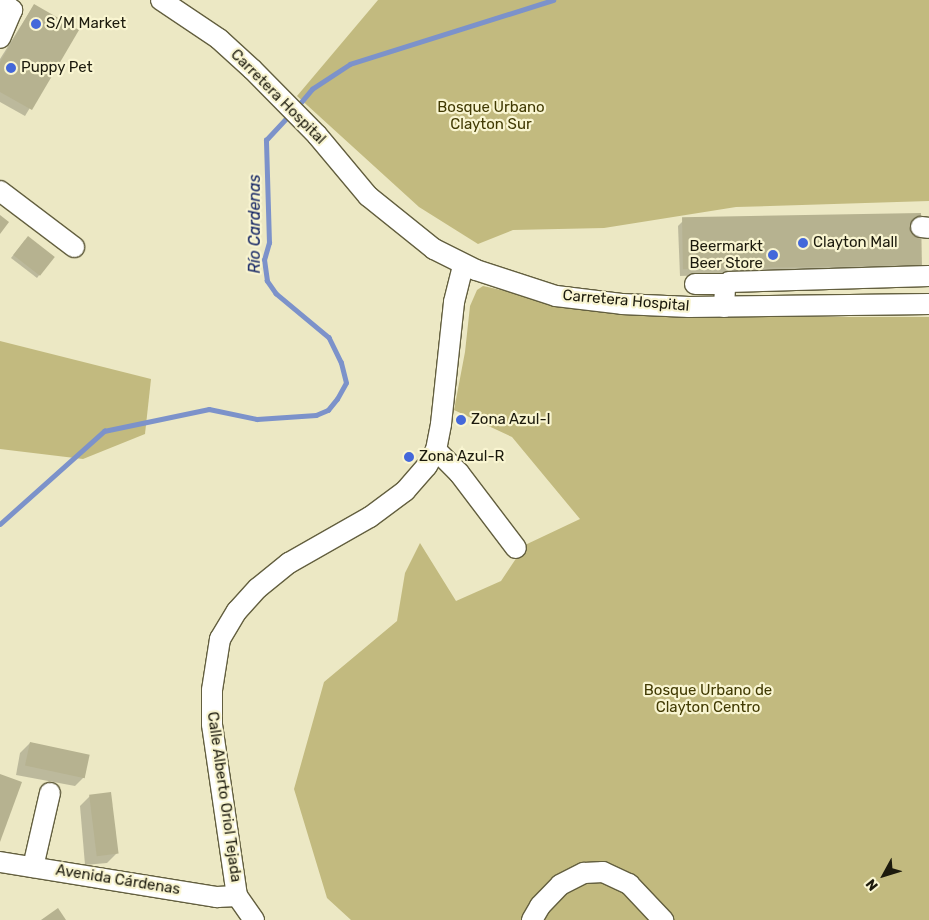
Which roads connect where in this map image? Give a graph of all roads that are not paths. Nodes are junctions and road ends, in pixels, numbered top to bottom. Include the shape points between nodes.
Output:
1 (0, 0) edge
2 (161, 0) edge
3 (0, 38) edge
4 (0, 191) edge
5 (74, 247) dead end
6 (434, 249) junction
7 (463, 265) junction
8 (495, 276) junction
9 (929, 276) edge
10 (695, 284) dead end
11 (726, 284) junction
12 (454, 302) junction
13 (929, 304) edge
14 (724, 306) junction
15 (436, 450) junction
16 (516, 548) dead end
17 (50, 793) dead end
18 (0, 862) edge
19 (33, 867) junction
20 (237, 896) junction
21 (254, 920) edge
22 (532, 920) edge
23 (663, 920) edge

1 - 3 street via 12,10
2 - 6 street, Carretera Hospital via 219,39 252,69 318,135 368,196
4 - 5 street
6 - 7 street, Carretera Hospital
6 - 12 street via 450,274
7 - 8 street, Carretera Hospital
7 - 12 street, Calle Alberto Oriol Tejada
8 - 12 street via 474,282
8 - 14 street, Carretera Hospital via 556,296 593,301
9 - 11 street
10 - 11 street
11 - 14 street
12 - 15 street, Calle Alberto Oriol Tejada
13 - 14 street, Carretera Hospital
15 - 16 street via 459,473
15 - 20 street, Calle Alberto Oriol Tejada via 406,491 370,517 289,563 258,588 237,611 220,639 211,710
17 - 19 street
18 - 19 street, Avenida Cárdenas
19 - 20 street, Avenida Cárdenas via 218,897
20 - 21 street, Calle Alberto Oriol Tejada
22 - 23 street via 560,885 584,873 603,872 629,884

